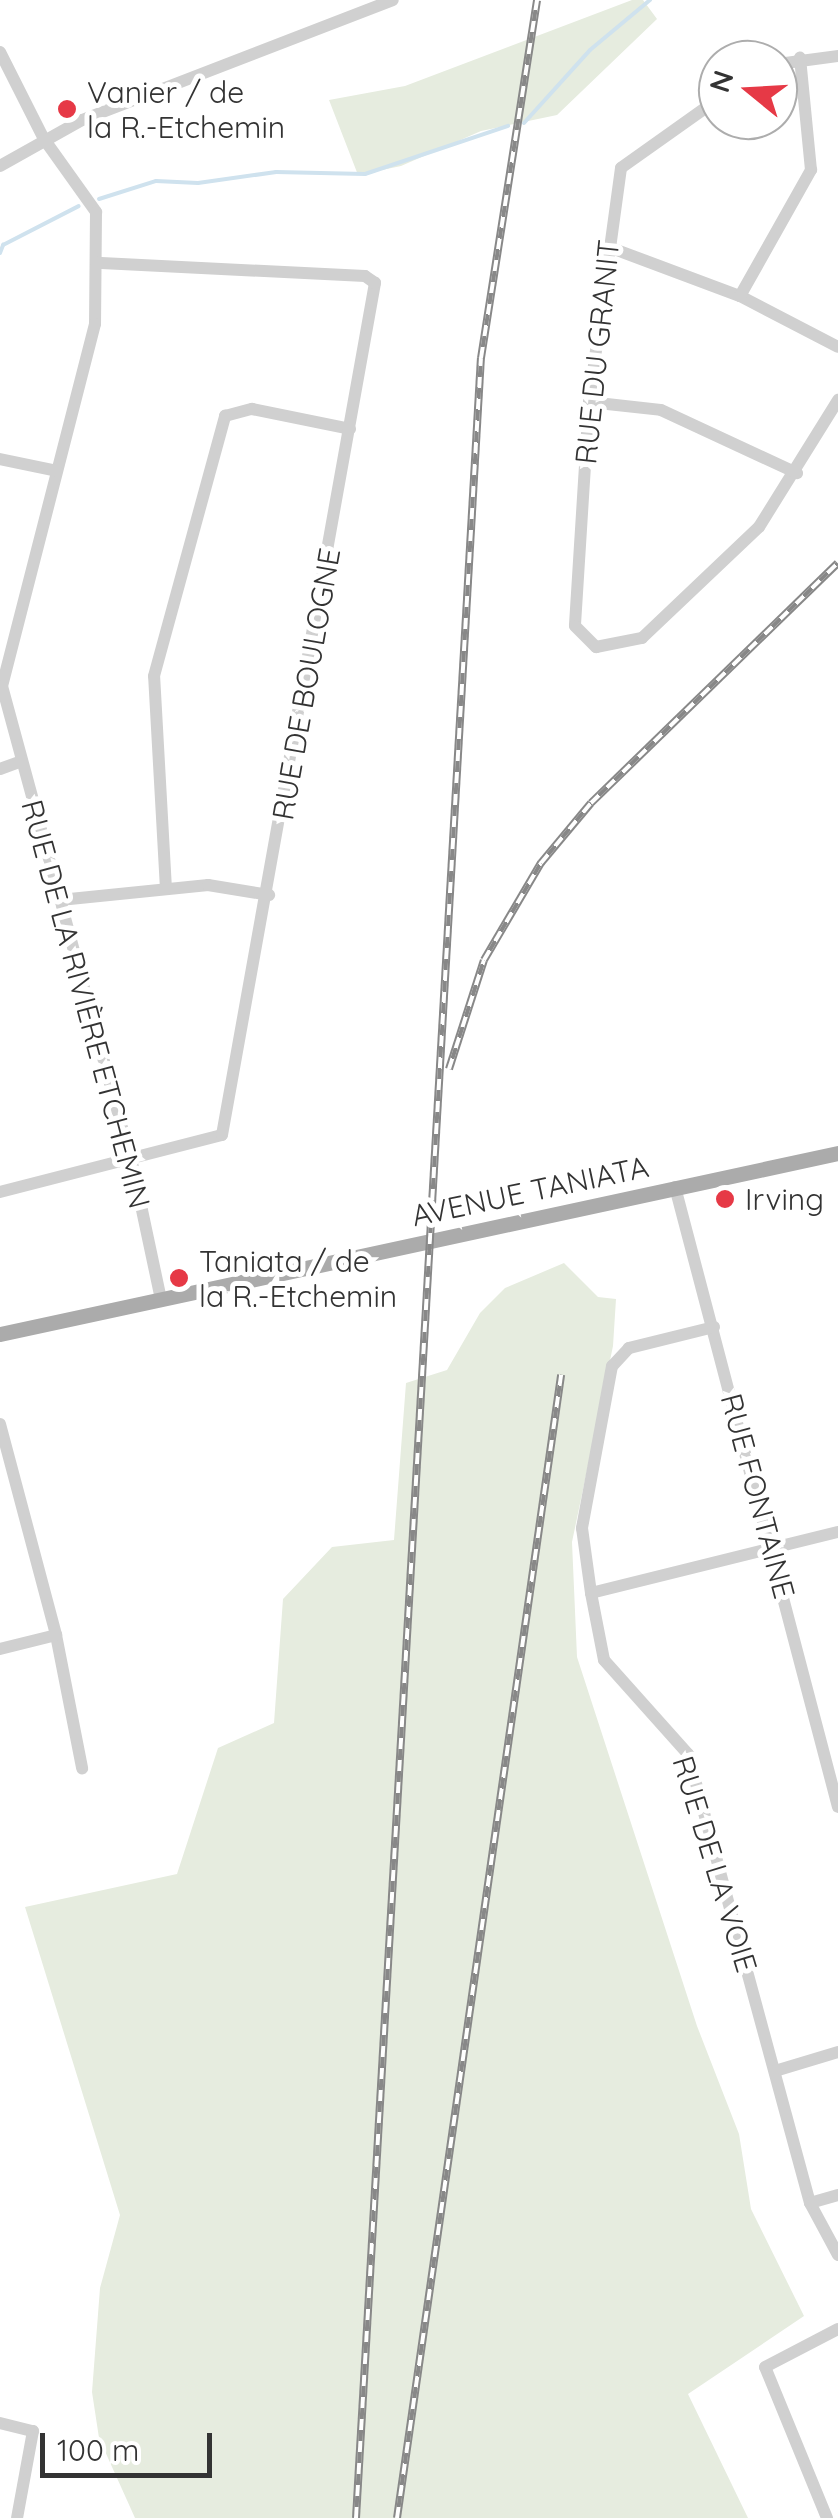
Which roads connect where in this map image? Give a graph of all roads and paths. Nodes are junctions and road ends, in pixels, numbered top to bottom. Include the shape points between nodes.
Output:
1 (393, 0) edge
2 (368, 4) edge
3 (0, 52) edge
4 (838, 56) edge
5 (800, 58) joint
6 (698, 113) edge
7 (44, 139) junction
8 (0, 166) edge
9 (606, 246) junction
10 (96, 263) junction
11 (740, 296) junction
12 (838, 346) edge
13 (838, 400) edge
14 (589, 402) junction
15 (350, 429) junction
16 (0, 459) edge
17 (58, 470) junction
18 (796, 474) junction
19 (22, 760) junction
20 (0, 769) edge
21 (166, 889) junction
22 (269, 895) junction
23 (60, 900) junction
24 (838, 1153) edge
25 (132, 1162) junction
26 (675, 1187) junction
27 (0, 1192) edge
28 (160, 1300) junction
29 (714, 1327) junction
30 (0, 1334) edge
31 (0, 1424) edge
32 (838, 1532) edge
33 (771, 1548) junction
34 (590, 1594) junction
35 (56, 1635) junction
36 (0, 1649) edge
37 (82, 1768) dead end
38 (838, 1806) edge
39 (838, 2052) edge
40 (775, 2070) junction
41 (838, 2195) edge
42 (810, 2203) junction
43 (838, 2255) edge
44 (838, 2330) edge
45 (0, 2422) edge
46 (17, 2518) edge
47 (827, 2518) edge

1 - 2 street
2 - 7 street
3 - 7 street, RUE DE LA RIVIÈRE ETCHEMIN
4 - 5 street
5 - 11 street via 810,170
6 - 9 street, RUE DU GRANIT via 621,168
7 - 8 street
7 - 10 street, RUE DE LA RIVIÈRE ETCHEMIN via 96,212
9 - 11 street
9 - 14 street, RUE DU GRANIT
10 - 15 street, RUE DE BOULOGNE via 364,276 376,283
10 - 17 street, RUE DE LA RIVIÈRE ETCHEMIN via 96,324
11 - 12 street
13 - 18 street
14 - 18 street via 661,410
14 - 18 street, RUE DU GRANIT via 574,626 596,647 642,638 759,527
15 - 21 street via 252,409 225,416 154,676
15 - 22 street, RUE DE BOULOGNE
16 - 17 street
17 - 19 street, RUE DE LA RIVIÈRE ETCHEMIN via 2,686
19 - 20 street
19 - 23 street, RUE DE LA RIVIÈRE ETCHEMIN
21 - 22 street via 208,885
21 - 23 street
22 - 25 street, RUE DE BOULOGNE via 222,1135
23 - 25 street, RUE DE LA RIVIÈRE ETCHEMIN
24 - 26 main road, AVENUE TANIATA
25 - 27 street, RUE DE BOULOGNE
25 - 28 street, RUE DE LA RIVIÈRE ETCHEMIN
26 - 28 main road, AVENUE TANIATA
26 - 29 street, RUE FONTAINE
28 - 30 main road, AVENUE TANIATA
29 - 33 street, RUE FONTAINE
29 - 34 street, RUE DE LA VOIE via 629,1348 612,1366 582,1528
31 - 35 street
32 - 33 street
33 - 34 street
33 - 38 street, RUE FONTAINE
34 - 40 street, RUE DE LA VOIE via 604,1660 688,1754
35 - 36 street
35 - 37 street
39 - 40 street
40 - 42 street, RUE DE LA VOIE
41 - 42 street
42 - 43 street, RUE DE LA VOIE
44 - 47 street via 766,2368
45 - 46 street via 33,2431

